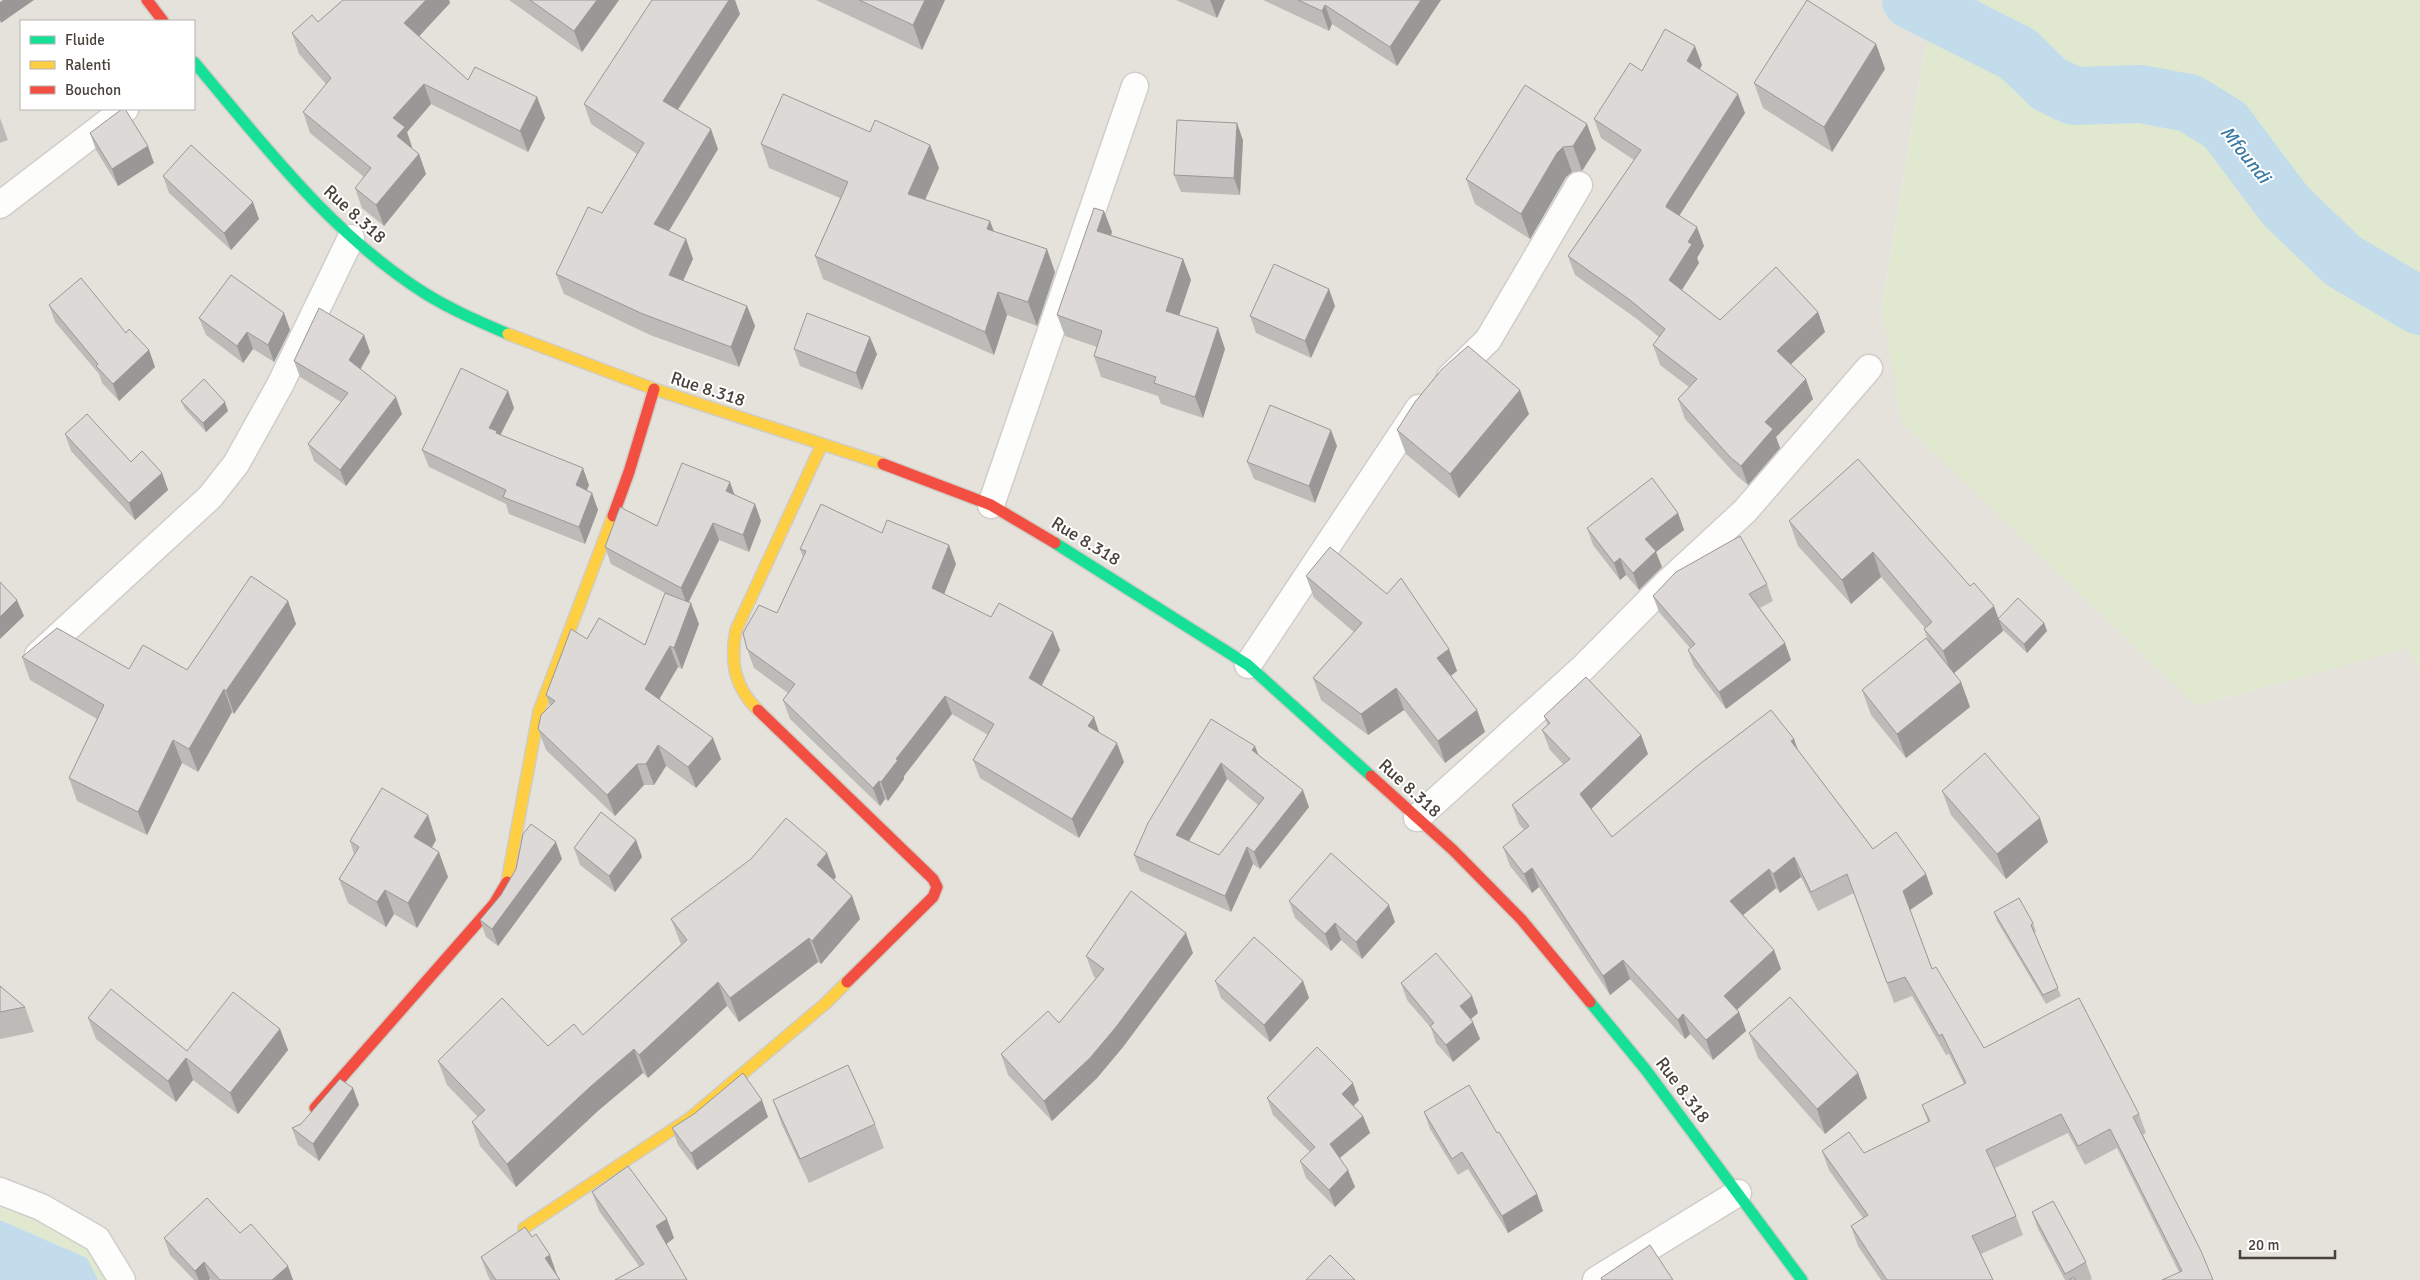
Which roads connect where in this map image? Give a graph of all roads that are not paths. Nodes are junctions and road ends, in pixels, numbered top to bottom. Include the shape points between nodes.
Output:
1 (195, 63) edge
2 (1135, 86) dead end
3 (124, 110) edge
4 (1579, 185) dead end
5 (0, 205) edge
6 (351, 238) junction
7 (1870, 368) dead end
8 (654, 390) junction
9 (822, 444) junction
10 (991, 505) junction
11 (1248, 665) junction
12 (26, 666) edge
13 (1417, 818) junction
14 (308, 1115) edge
15 (0, 1191) edge
16 (1738, 1193) junction
17 (524, 1228) edge
18 (122, 1280) edge
19 (1596, 1280) edge
20 (1802, 1280) edge

1 - 6 main road, Rue 8.318 via 301,188
2 - 10 street
3 - 5 street
4 - 11 street via 1488,340 1426,397
6 - 8 main road, Rue 8.318 via 426,294 468,317
6 - 12 street via 280,385 236,464 210,497
7 - 13 street via 1745,511 1668,582 1586,666
8 - 9 main road, Rue 8.318
8 - 14 main road via 626,481 539,711 509,878 494,904
9 - 10 main road, Rue 8.318
9 - 17 main road via 736,630 732,670 741,691 754,706 933,879 937,887 934,897 826,1003 723,1092 690,1118
10 - 11 main road, Rue 8.318 via 1086,561
11 - 13 main road, Rue 8.318
13 - 16 main road, Rue 8.318 via 1521,919 1646,1070
15 - 18 street via 41,1208 97,1240
16 - 19 street
16 - 20 main road, Rue 8.318

